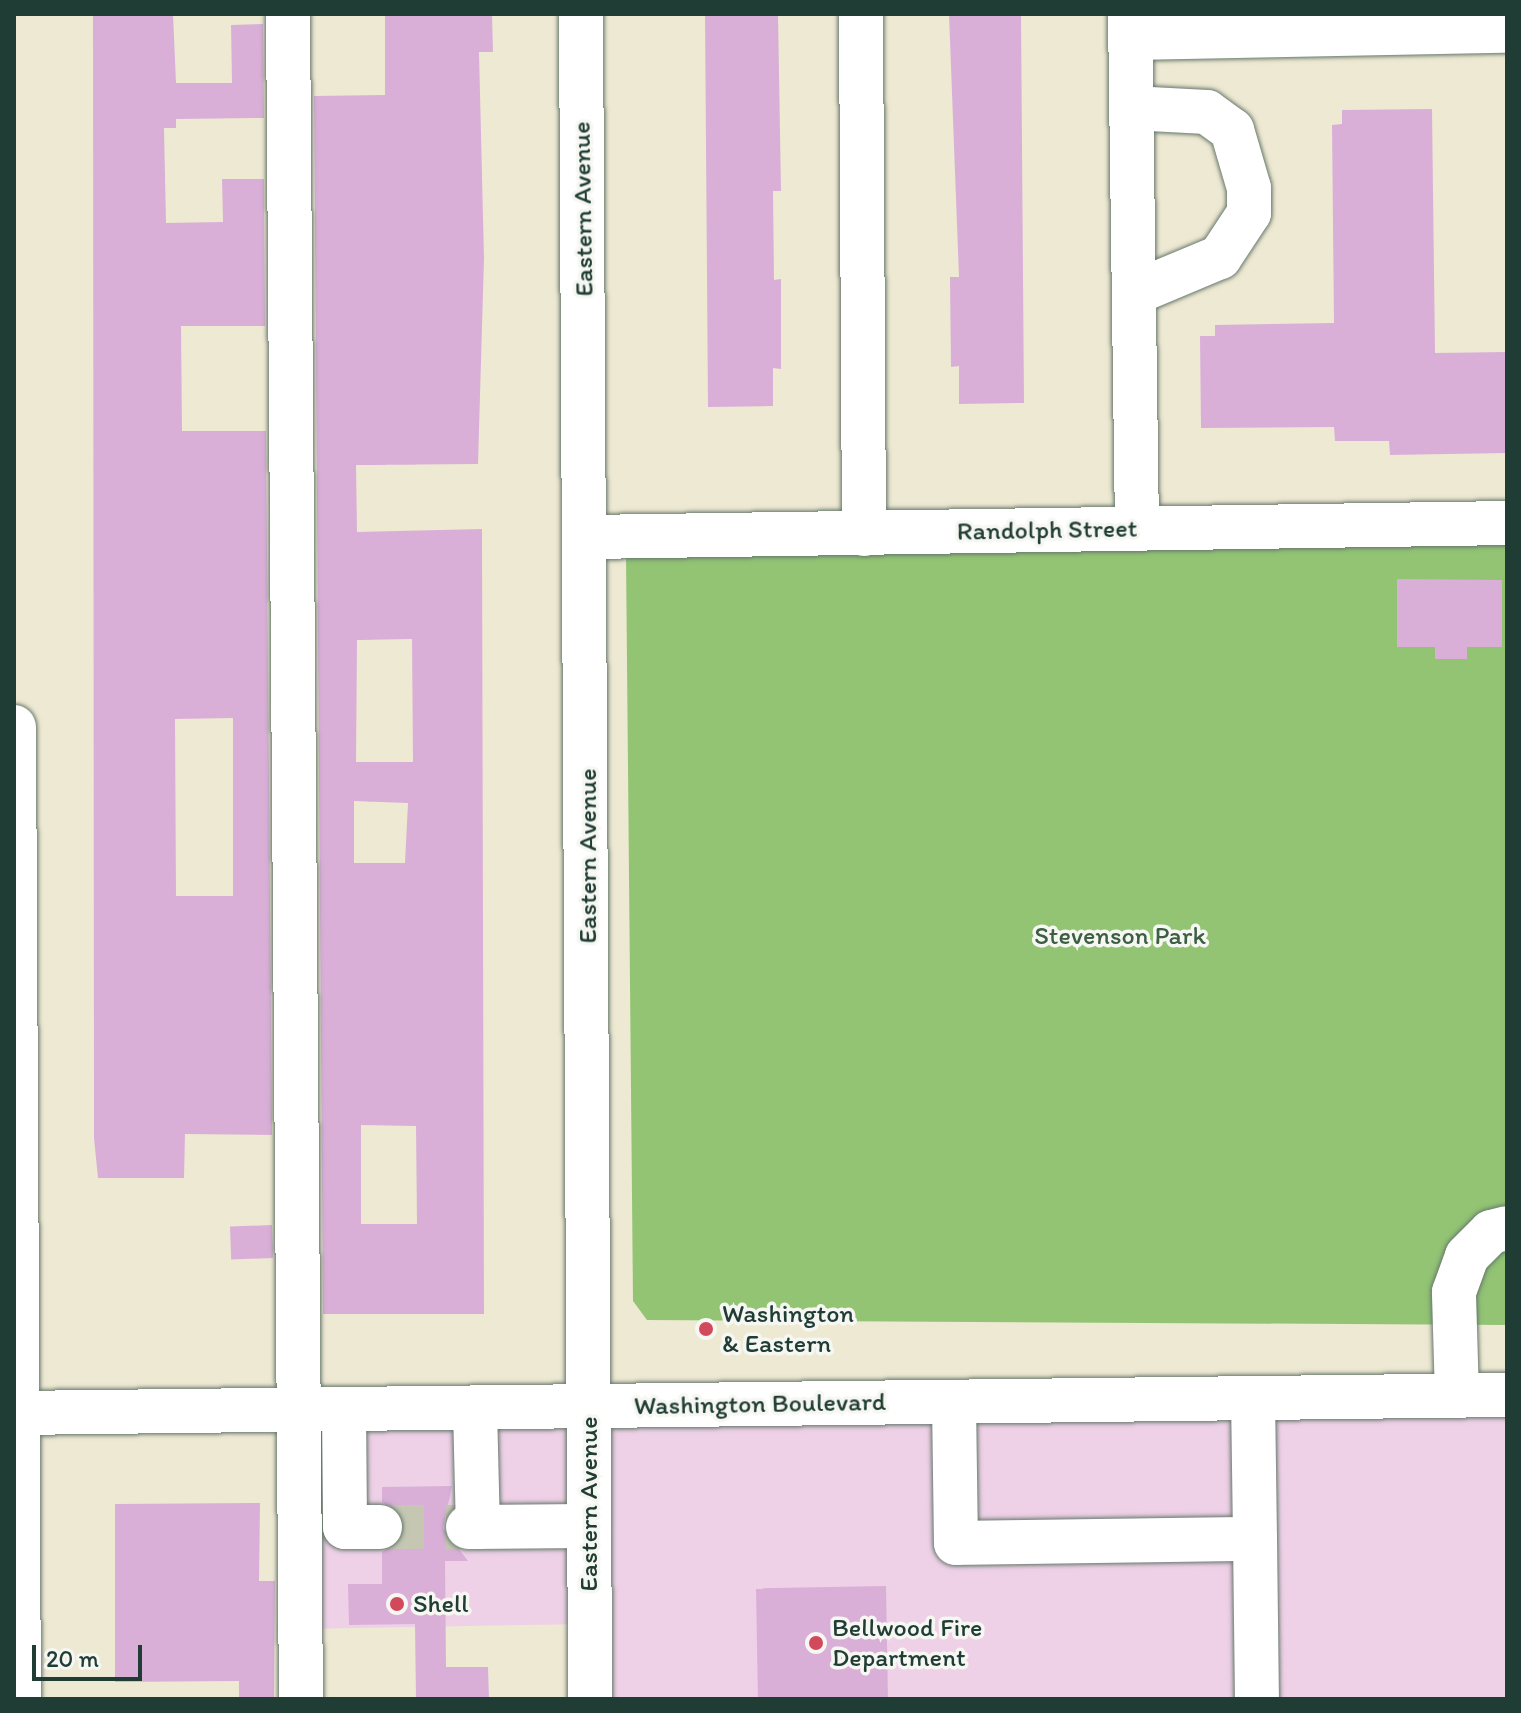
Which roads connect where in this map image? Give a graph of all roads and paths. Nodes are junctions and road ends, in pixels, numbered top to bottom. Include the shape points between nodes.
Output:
1 (288, 14) edge
2 (581, 14) edge
3 (861, 14) edge
4 (1130, 26) edge
5 (1507, 31) edge
6 (1131, 108) junction
7 (1134, 293) junction
8 (1507, 523) edge
9 (1137, 528) junction
10 (864, 534) junction
11 (588, 537) junction
12 (14, 727) edge
13 (1507, 1228) edge
14 (1507, 1395) edge
15 (1457, 1396) junction
16 (1253, 1398) junction
17 (954, 1402) junction
18 (589, 1406) junction
19 (475, 1408) junction
20 (324, 1409) junction
21 (15, 1413) edge
22 (589, 1526) junction
23 (380, 1527) tunnel mouth
24 (1255, 1539) junction
25 (19, 1699) edge
26 (301, 1699) edge
27 (590, 1699) edge
28 (1257, 1699) edge

1 - 20 street
2 - 11 street, Eastern Avenue
3 - 10 street
4 - 5 street
4 - 6 street
6 - 7 street
6 - 7 street via 1207,112 1232,130 1249,188 1249,213 1220,257
7 - 9 street
8 - 9 street, Randolph Street
9 - 10 street, Randolph Street
10 - 11 street, Randolph Street
11 - 18 street, Eastern Avenue
12 - 21 street
13 - 15 street via 1491,1232 1467,1256 1454,1292
14 - 15 street, Washington Boulevard
15 - 16 street, Washington Boulevard
16 - 17 street, Washington Boulevard
16 - 24 street
17 - 18 street, Washington Boulevard
17 - 24 street via 956,1543
18 - 19 street, Washington Boulevard
18 - 22 street, Eastern Avenue
19 - 20 street, Washington Boulevard
19 - 22 street via 473,1527
20 - 21 street, Washington Boulevard
20 - 23 street via 345,1527
20 - 26 street
21 - 25 street
22 - 27 street, Eastern Avenue
24 - 28 street

